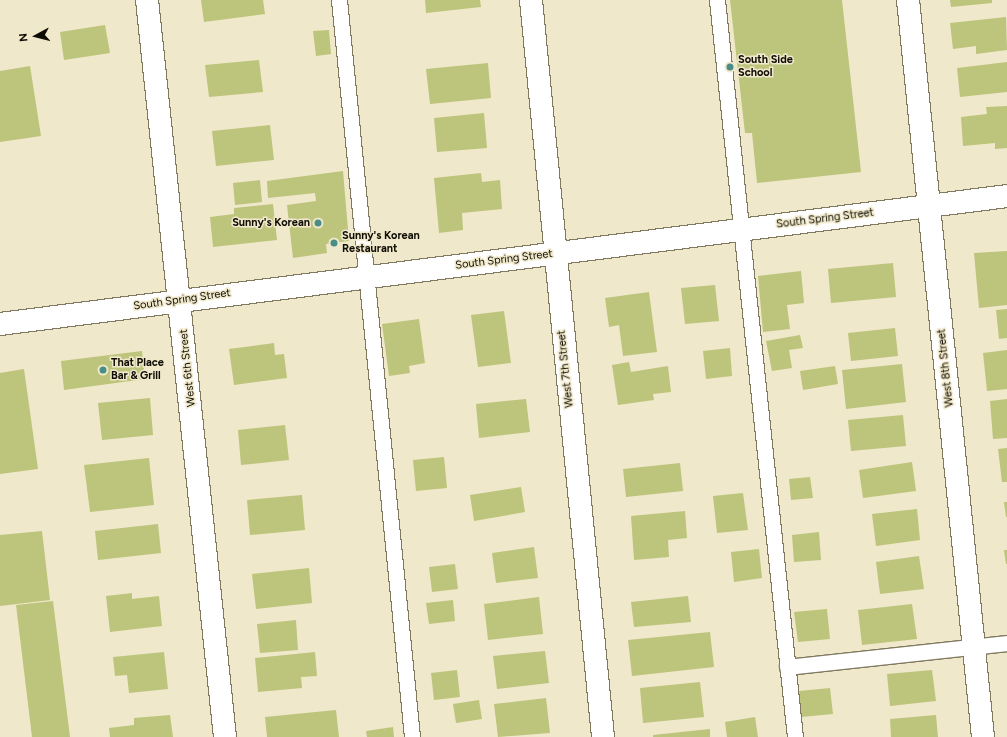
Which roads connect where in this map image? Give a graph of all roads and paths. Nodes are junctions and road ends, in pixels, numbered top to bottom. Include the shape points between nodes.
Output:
1 (147, 0) edge
2 (339, 0) edge
3 (531, 0) edge
4 (717, 0) edge
5 (908, 0) edge
6 (1007, 196) edge
7 (930, 206) junction
8 (740, 230) junction
9 (555, 254) junction
10 (368, 277) junction
11 (181, 301) junction
12 (0, 324) edge
13 (1007, 643) edge
14 (974, 647) junction
15 (787, 667) junction
16 (225, 737) edge
17 (412, 737) edge
18 (602, 737) edge
19 (795, 737) edge
20 (983, 737) edge

1 - 11 street, West 6th Street
2 - 10 lane
3 - 9 street, West 7th Street
4 - 8 lane
5 - 7 street, West 8th Street
6 - 7 street, South Spring Street
7 - 8 street, South Spring Street
7 - 14 street, West 8th Street
8 - 9 street, South Spring Street
8 - 15 lane
9 - 10 street, South Spring Street
9 - 18 street, West 7th Street
10 - 11 street, South Spring Street
10 - 17 lane
11 - 12 street, South Spring Street
11 - 16 street, West 6th Street
13 - 14 lane
14 - 15 lane
14 - 20 street, West 8th Street
15 - 19 lane

